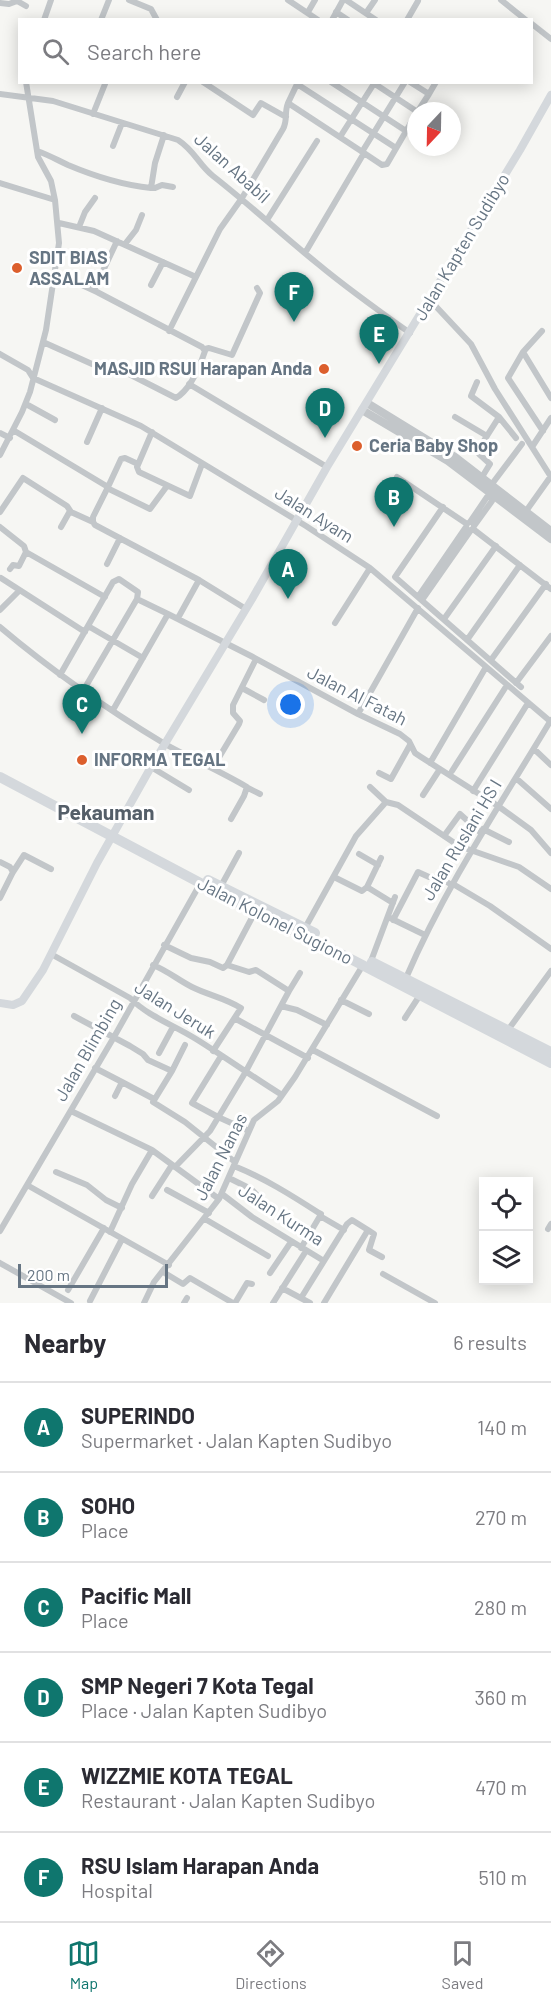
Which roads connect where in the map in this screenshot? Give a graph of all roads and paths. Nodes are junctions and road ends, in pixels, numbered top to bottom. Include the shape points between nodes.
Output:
1 (51, 0) edge
2 (109, 0) edge
3 (129, 0) edge
4 (289, 0) edge
5 (315, 0) edge
6 (344, 0) edge
7 (375, 0) edge
8 (501, 0) edge
9 (418, 1) edge
10 (0, 3) edge
11 (26, 6) dead end
12 (308, 12) junction
13 (336, 12) junction
14 (366, 13) junction
15 (45, 18) edge
16 (102, 18) edge
17 (156, 18) edge
18 (316, 18) edge
19 (333, 18) edge
20 (345, 18) edge
21 (373, 18) edge
22 (408, 18) edge
23 (524, 18) edge
24 (533, 26) edge
25 (551, 39) edge
26 (26, 84) edge
27 (105, 84) edge
28 (184, 84) edge
29 (206, 84) edge
30 (297, 84) edge
31 (298, 84) edge
32 (335, 84) edge
33 (373, 84) edge
34 (375, 84) edge
35 (404, 84) edge
36 (413, 84) edge
37 (435, 84) edge
38 (0, 94) edge
39 (429, 94) junction
40 (551, 95) edge
41 (177, 97) dead end
42 (29, 98) junction
43 (395, 98) junction
44 (362, 102) junction
45 (424, 102) edge
46 (288, 104) junction
47 (407, 106) edge
48 (93, 114) junction
49 (286, 117) junction
50 (384, 117) junction
51 (351, 119) junction
52 (122, 123) junction
53 (406, 131) joint
54 (374, 134) junction
55 (164, 135) junction
56 (340, 137) junction
57 (317, 141) dead end
58 (113, 146) dead end
59 (396, 148) junction
60 (37, 151) junction
61 (363, 153) junction
62 (0, 183) edge
63 (150, 188) junction
64 (173, 188) dead end
65 (95, 198) dead end
66 (242, 198) junction
67 (55, 200) junction
68 (142, 215) dead end
69 (267, 220) junction
70 (59, 223) junction
71 (79, 227) junction
72 (117, 241) junction
73 (125, 244) junction
74 (305, 253) junction
75 (162, 262) junction
76 (56, 273) junction
77 (196, 277) junction
78 (151, 285) dead end
79 (256, 288) dead end
80 (94, 290) junction
81 (429, 299) junction
82 (169, 331) junction
83 (542, 331) dead end
84 (410, 333) junction
85 (43, 342) junction
86 (205, 349) junction
87 (524, 352) junction
88 (0, 356) edge
89 (33, 378) junction
90 (477, 382) dead end
91 (189, 384) junction
92 (550, 394) edge
93 (26, 404) junction
94 (364, 406) junction
95 (102, 408) junction
96 (455, 417) dead end
97 (499, 417) junction
98 (551, 418) edge
99 (55, 420) dead end
100 (13, 430) junction
101 (543, 431) junction
102 (0, 432) edge
103 (152, 432) junction
104 (487, 436) junction
105 (10, 438) junction
106 (417, 438) junction
107 (516, 438) dead end
108 (87, 442) dead end
109 (522, 444) dead end
110 (534, 446) junction
111 (0, 455) edge
112 (138, 464) junction
113 (202, 464) junction
114 (327, 467) junction
115 (396, 477) dead end
116 (482, 477) junction
117 (551, 477) edge
118 (167, 486) junction
119 (107, 487) junction
120 (493, 491) junction
121 (443, 507) junction
122 (70, 511) junction
123 (0, 512) edge
124 (524, 514) junction
125 (295, 520) junction
126 (93, 522) junction
127 (470, 526) junction
128 (0, 527) edge
129 (61, 527) dead end
130 (551, 531) edge
131 (120, 538) junction
132 (551, 539) edge
133 (496, 546) junction
134 (26, 552) junction
135 (107, 564) dead end
136 (520, 566) junction
137 (370, 568) junction
138 (10, 569) dead end
139 (1, 578) edge
140 (199, 580) junction
141 (548, 586) edge
142 (19, 591) junction
143 (105, 597) junction
144 (136, 599) junction
145 (420, 599) junction
146 (418, 608) junction
147 (246, 609) junction
148 (0, 610) edge
149 (168, 614) junction
150 (178, 618) junction
151 (444, 620) junction
152 (335, 623) dead end
153 (0, 627) edge
154 (86, 629) junction
155 (551, 636) edge
156 (112, 640) junction
157 (467, 640) junction
158 (224, 643) junction
159 (143, 658) junction
160 (256, 659) junction
161 (491, 660) junction
162 (485, 669) junction
163 (60, 675) junction
164 (507, 685) junction
165 (242, 688) junction
166 (83, 691) junction
167 (264, 700) dead end
168 (528, 703) junction
169 (112, 710) junction
170 (358, 714) junction
171 (551, 721) edge
172 (165, 743) junction
173 (410, 745) junction
174 (534, 749) junction
175 (431, 762) junction
176 (215, 764) dead end
177 (551, 765) edge
178 (151, 767) junction
179 (440, 770) junction
180 (0, 771) edge
181 (452, 771) dead end
182 (379, 773) dead end
183 (0, 777) edge
184 (517, 779) junction
185 (370, 787) dead end
186 (248, 788) junction
187 (189, 790) dead end
188 (473, 791) junction
189 (260, 794) dead end
190 (423, 795) dead end
191 (386, 802) junction
192 (498, 806) junction
193 (551, 809) edge
194 (231, 819) dead end
195 (482, 831) junction
196 (113, 834) junction
197 (444, 836) junction
198 (509, 842) dead end
199 (472, 852) junction
200 (240, 853) dead end
201 (551, 853) edge
202 (359, 854) dead end
203 (0, 862) edge
204 (51, 869) dead end
205 (13, 872) junction
206 (334, 877) junction
207 (200, 884) junction
208 (452, 885) junction
209 (221, 886) junction
210 (367, 887) junction
211 (551, 889) edge
212 (0, 898) edge
213 (255, 912) junction
214 (391, 919) junction
215 (305, 928) junction
216 (425, 935) junction
217 (164, 945) junction
218 (551, 948) edge
219 (51, 954) junction
220 (367, 963) junction
221 (153, 965) junction
222 (227, 965) junction
223 (551, 971) edge
224 (300, 973) dead end
225 (406, 978) junction
226 (289, 991) junction
227 (420, 995) junction
228 (341, 1000) junction
229 (133, 1001) junction
230 (0, 1004) edge
231 (281, 1006) junction
232 (369, 1014) dead end
233 (74, 1016) dead end
234 (405, 1018) dead end
235 (236, 1019) junction
236 (327, 1025) junction
237 (173, 1027) junction
238 (508, 1030) junction
239 (266, 1035) junction
240 (114, 1037) junction
241 (527, 1044) junction
242 (185, 1045) dead end
243 (313, 1050) junction
244 (213, 1051) junction
245 (551, 1051) edge
246 (159, 1053) dead end
247 (221, 1056) junction
248 (308, 1058) junction
249 (551, 1063) edge
250 (95, 1068) junction
251 (172, 1071) junction
252 (245, 1073) junction
253 (122, 1082) junction
254 (282, 1095) junction
255 (115, 1096) dead end
256 (154, 1099) junction
257 (71, 1111) junction
258 (438, 1116) dead end
259 (218, 1118) junction
260 (249, 1131) junction
261 (205, 1138) junction
262 (152, 1150) junction
263 (235, 1164) junction
264 (173, 1166) junction
265 (56, 1172) dead end
266 (229, 1178) junction
267 (27, 1185) junction
268 (167, 1190) dead end
269 (257, 1195) dead end
270 (152, 1196) dead end
271 (221, 1197) junction
272 (122, 1208) junction
273 (207, 1216) junction
274 (320, 1216) junction
275 (1, 1227) edge
276 (107, 1230) junction
277 (344, 1230) junction
278 (368, 1230) junction
279 (122, 1239) junction
280 (291, 1242) junction
281 (303, 1249) junction
282 (268, 1256) dead end
283 (381, 1257) dead end
284 (324, 1261) junction
285 (0, 1263) edge
286 (169, 1265) junction
287 (163, 1272) junction
288 (270, 1273) dead end
289 (383, 1274) dead end
290 (252, 1284) dead end
291 (282, 1288) junction
292 (68, 1290) dead end
293 (90, 1301) dead end
294 (306, 1301) edge
295 (71, 1303) edge
296 (144, 1303) edge
297 (234, 1303) edge
298 (273, 1303) edge
299 (324, 1303) edge
300 (435, 1303) edge

1 - 15 street
2 - 16 street
3 - 17 street via 151,9
4 - 12 street
5 - 12 street
6 - 13 street
6 - 14 street
7 - 14 street
8 - 23 street
9 - 22 street
10 - 11 street via 17,1
12 - 18 street
13 - 19 street
13 - 20 street
14 - 21 street
24 - 25 street
26 - 42 street
27 - 48 street
28 - 41 street
29 - 49 street via 253,114 264,103
30 - 46 street
31 - 51 street
32 - 44 street
33 - 44 street
34 - 43 street
35 - 43 street
36 - 39 street
37 - 39 street
38 - 42 street, Jalan Ababil
39 - 45 street
40 - 81 main road, Jalan Kapten Sudibyo
42 - 48 street, Jalan Ababil
42 - 60 street
43 - 47 street
43 - 50 street
44 - 50 street
44 - 51 street
46 - 49 street
46 - 56 street
48 - 52 street, Jalan Ababil
49 - 66 street via 283,129
50 - 53 street
50 - 54 street
51 - 54 street
51 - 56 street
52 - 55 street, Jalan Ababil
52 - 58 street
53 - 59 street
54 - 59 street
54 - 61 street
55 - 63 street
55 - 66 street, Jalan Ababil via 189,148 209,172
56 - 61 street
57 - 69 street
59 - 61 street via 385,165
60 - 63 street via 124,184
60 - 67 street
61 - 74 street
62 - 67 street
63 - 64 street
65 - 71 street
66 - 69 street, Jalan Ababil
66 - 77 street via 220,229
67 - 70 street
68 - 73 street
69 - 74 street, Jalan Ababil
70 - 71 street
70 - 76 street
71 - 72 street
72 - 73 street
72 - 80 street
73 - 75 street
74 - 84 street, Jalan Ababil
75 - 77 street
75 - 78 street
76 - 80 street
76 - 85 street
77 - 82 street
79 - 86 street via 260,293 232,355
80 - 82 street
81 - 84 main road, Jalan Kapten Sudibyo
81 - 110 street via 471,344 495,389
82 - 86 street
83 - 87 street
84 - 94 main road, Jalan Kapten Sudibyo
85 - 89 street
85 - 91 street via 92,364 123,371 172,397 179,396
86 - 91 street
87 - 92 street
87 - 101 street via 508,378
88 - 89 street, Jalan Ayam via 28,370
89 - 93 street
89 - 95 street, Jalan Ayam
90 - 97 street via 471,396
91 - 114 street
93 - 99 street
93 - 100 street
94 - 106 street
94 - 114 main road, Jalan Kapten Sudibyo
95 - 103 street, Jalan Ayam
95 - 108 street
96 - 104 street
97 - 104 street
97 - 107 street
98 - 101 street
100 - 105 street
100 - 119 street
101 - 110 street
102 - 105 street
103 - 112 street
103 - 113 street, Jalan Ayam
104 - 116 street via 478,453 490,464
105 - 111 street
106 - 116 street via 455,457
106 - 120 street
109 - 120 street
110 - 117 street
112 - 118 street via 139,472
112 - 119 street via 121,459
113 - 118 street via 192,495
113 - 125 street, Jalan Ayam
114 - 125 main road, Jalan Kapten Sudibyo
115 - 121 street
116 - 120 street
117 - 124 street
118 - 119 street via 150,509
119 - 126 street
120 - 124 street
120 - 127 street via 492,501
121 - 127 street
121 - 145 street via 395,577
122 - 123 street via 22,478
122 - 126 street
122 - 129 street
124 - 130 street
124 - 132 street
125 - 137 street, Jalan Ayam
125 - 147 main road, Jalan Kapten Sudibyo
126 - 131 street
127 - 133 street
127 - 145 street
128 - 134 street
131 - 135 street
131 - 140 street
133 - 136 street
133 - 151 street
134 - 138 street via 19,566
134 - 143 street
136 - 141 street
136 - 157 street
137 - 146 street, Jalan Ayam
137 - 152 street
139 - 142 street
140 - 147 street
140 - 150 street
141 - 161 street
142 - 148 street
142 - 154 street
143 - 144 street via 117,579 137,590
143 - 154 street
144 - 149 street, Jalan Al Fatah
144 - 156 street
145 - 151 street
146 - 162 street, Jalan Ayam
146 - 170 street
147 - 158 main road, Jalan Kapten Sudibyo
149 - 150 street, Jalan Al Fatah
149 - 159 street
150 - 158 street, Jalan Al Fatah
151 - 157 street
153 - 163 street
154 - 156 street
154 - 163 street
155 - 161 street via 519,685
156 - 159 street
156 - 166 street
157 - 161 street
158 - 160 street, Jalan Al Fatah
158 - 172 main road, Jalan Kapten Sudibyo
159 - 169 street
160 - 165 street
160 - 170 street, Jalan Al Fatah
162 - 164 street, Jalan Ayam
162 - 175 street
163 - 166 street
164 - 168 street, Jalan Ayam
164 - 181 street
165 - 167 street
165 - 176 street via 232,710 239,724
166 - 169 street
168 - 171 street, Jalan Ayam
168 - 188 street
169 - 172 street
170 - 173 street, Jalan Al Fatah via 400,734
171 - 174 street, Jalan Ruslani HS I
172 - 178 main road, Jalan Kapten Sudibyo
172 - 186 street
173 - 175 street, Jalan Al Fatah via 415,753
173 - 182 street via 391,779
174 - 177 street
174 - 184 street, Jalan Ruslani HS I
175 - 179 street, Jalan Al Fatah
178 - 187 street
178 - 196 main road, Jalan Kapten Sudibyo
179 - 188 street, Jalan Al Fatah
179 - 190 street
180 - 196 highway
183 - 196 highway, Jalan Kolonel Sugiono
184 - 192 street, Jalan Ruslani HS I
184 - 193 street
185 - 191 street
186 - 189 street
186 - 194 street
188 - 192 street, Jalan Al Fatah
191 - 197 street via 399,806
191 - 206 street via 356,836
192 - 195 street, Jalan Ruslani HS I
192 - 201 street, Jalan Al Fatah via 531,830
195 - 197 street via 459,814
195 - 198 street
195 - 199 street, Jalan Ruslani HS I
196 - 207 highway, Jalan Kolonel Sugiono
196 - 209 highway, Jalan Kolonel Sugiono
196 - 219 main road, Jalan Kapten Sudibyo
197 - 199 street
199 - 208 street, Jalan Ruslani HS I
199 - 211 street via 519,867
200 - 209 street
202 - 210 street via 380,861
203 - 205 street
204 - 205 street via 24,855
205 - 212 street
206 - 210 street via 362,891
206 - 215 street
207 - 213 highway, Jalan Kolonel Sugiono
207 - 217 street, Jalan Blimbing
208 - 214 street via 418,872
208 - 216 street, Jalan Ruslani HS I
208 - 218 street
209 - 215 highway, Jalan Kolonel Sugiono
210 - 214 street via 394,900
213 - 220 highway, Jalan Kolonel Sugiono
213 - 222 street
214 - 216 street
214 - 220 street, Jalan Nanas
215 - 220 highway, Jalan Kolonel Sugiono
216 - 225 street, Jalan Ruslani HS I
217 - 221 street, Jalan Blimbing
217 - 222 street via 190,958 223,968
219 - 229 street, Jalan Jeruk
219 - 230 main road, Jalan Kapten Sudibyo via 22,1001
220 - 225 highway, Jalan Kolonel Sugiono
220 - 227 highway, Jalan Kolonel Sugiono
220 - 228 street, Jalan Nanas
221 - 229 street, Jalan Blimbing
221 - 235 street via 191,987 241,1008
222 - 226 street via 249,972 256,970
223 - 238 street
224 - 226 street
225 - 238 highway, Jalan Kolonel Sugiono
226 - 231 street
227 - 234 street
227 - 241 highway, Jalan Kolonel Sugiono
228 - 232 street
228 - 236 street, Jalan Nanas
229 - 237 street, Jalan Jeruk
229 - 240 street, Jalan Blimbing
231 - 236 street
231 - 239 street
233 - 240 street
235 - 239 street
235 - 244 street
236 - 243 street, Jalan Nanas
237 - 244 street, Jalan Jeruk
237 - 246 street
238 - 241 highway, Jalan Kolonel Sugiono
239 - 248 street
239 - 252 street
240 - 250 street, Jalan Blimbing
240 - 251 street
241 - 245 highway, Jalan Kolonel Sugiono
241 - 249 highway, Jalan Kolonel Sugiono
242 - 251 street
243 - 248 street, Jalan Nanas
243 - 258 street
244 - 247 street, Jalan Jeruk
247 - 252 street, Jalan Jeruk
247 - 259 street via 192,1103
248 - 254 street, Jalan Nanas
250 - 253 street
250 - 257 street, Jalan Blimbing
251 - 256 street
252 - 254 street, Jalan Jeruk
252 - 259 street
253 - 255 street
253 - 256 street
254 - 260 street, Jalan Nanas via 255,1119
256 - 261 street
257 - 262 street, Jalan Kurma
257 - 267 street, Jalan Blimbing
259 - 260 street
259 - 261 street
260 - 263 street, Jalan Nanas
261 - 263 street
261 - 264 street
262 - 264 street, Jalan Kurma
262 - 272 street
263 - 266 street, Jalan Nanas
263 - 274 street
264 - 270 street
264 - 271 street, Jalan Kurma
265 - 272 street via 87,1185
266 - 269 street
266 - 271 street, Jalan Nanas
267 - 275 street, Jalan Blimbing
267 - 276 street
268 - 273 street
271 - 273 street, Jalan Nanas
271 - 280 street, Jalan Kurma
272 - 276 street
273 - 282 street
273 - 286 street, Jalan Nanas
274 - 277 street
274 - 281 street
276 - 279 street
276 - 292 street
277 - 278 street via 350,1220
277 - 284 street
278 - 283 street via 374,1234 368,1249
278 - 299 street
279 - 286 street
279 - 293 street
280 - 281 street, Jalan Kurma
280 - 288 street
281 - 284 street, Jalan Kurma
281 - 291 street
284 - 294 street
285 - 295 street
286 - 287 street, Jalan Nanas
287 - 296 street, Jalan Nanas
287 - 297 street via 183,1284 190,1278
289 - 300 street
290 - 297 street via 246,1283
291 - 294 street
291 - 298 street

